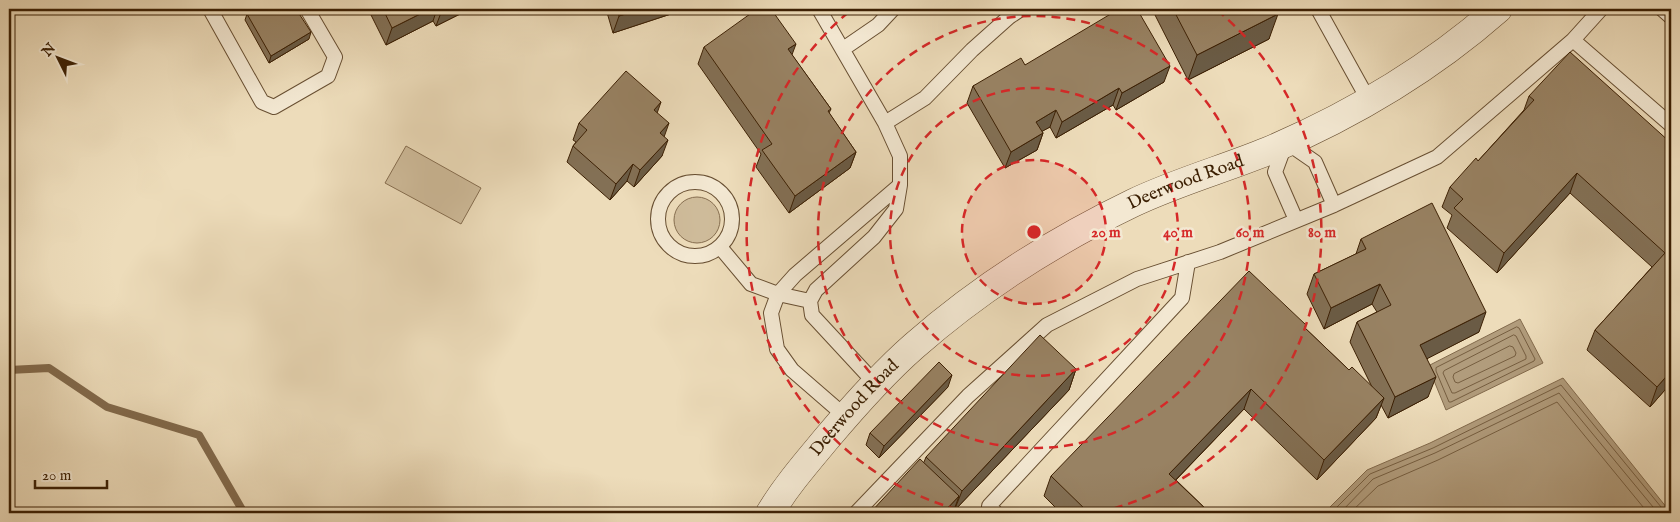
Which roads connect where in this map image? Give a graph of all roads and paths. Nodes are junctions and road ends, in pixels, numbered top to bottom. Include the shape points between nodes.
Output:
1 (210, 9) edge
2 (307, 9) edge
3 (820, 9) edge
4 (893, 9) edge
5 (1021, 9) edge
6 (1318, 9) edge
7 (1498, 9) edge
8 (1601, 9) edge
9 (1662, 9) edge
10 (1671, 16) edge
11 (1573, 40) junction
12 (843, 49) junction
13 (1369, 101) junction
14 (885, 123) junction
15 (1671, 125) edge
16 (1286, 142) junction
17 (900, 185) junction
18 (1334, 205) junction
19 (1296, 220) junction
20 (720, 247) junction
21 (1188, 262) junction
22 (778, 294) junction
23 (810, 301) junction
24 (875, 383) junction
25 (845, 416) junction
26 (989, 511) edge
27 (770, 513) edge
28 (856, 513) edge

1 - 2 lane via 262,102 274,107 328,76 335,57
3 - 12 lane
4 - 12 lane via 878,25
5 - 14 lane via 972,50 925,98
6 - 13 lane
7 - 13 street, Deerwood Road via 1428,62
8 - 11 lane
9 - 10 lane
11 - 15 lane
11 - 18 lane via 1437,157
12 - 14 lane
13 - 16 street, Deerwood Road
14 - 17 lane via 900,156
16 - 18 lane via 1315,162
16 - 19 lane via 1275,172
16 - 24 street, Deerwood Road via 1135,202 1076,232 1013,270 960,309 913,346
17 - 22 lane via 795,275
17 - 23 lane via 896,209 874,237 816,290
18 - 19 lane
19 - 21 lane
20 - 20 lane via 732,226 729,202 721,192 711,185 687,182 666,195 660,206 659,230 674,250 697,256 709,254
20 - 22 lane via 751,284
21 - 26 lane via 1182,298
21 - 28 lane via 1137,279 1047,325 968,396
22 - 23 lane
22 - 25 lane via 771,313 777,349 792,370
23 - 24 lane via 812,315
24 - 25 street, Deerwood Road
25 - 27 street, Deerwood Road

